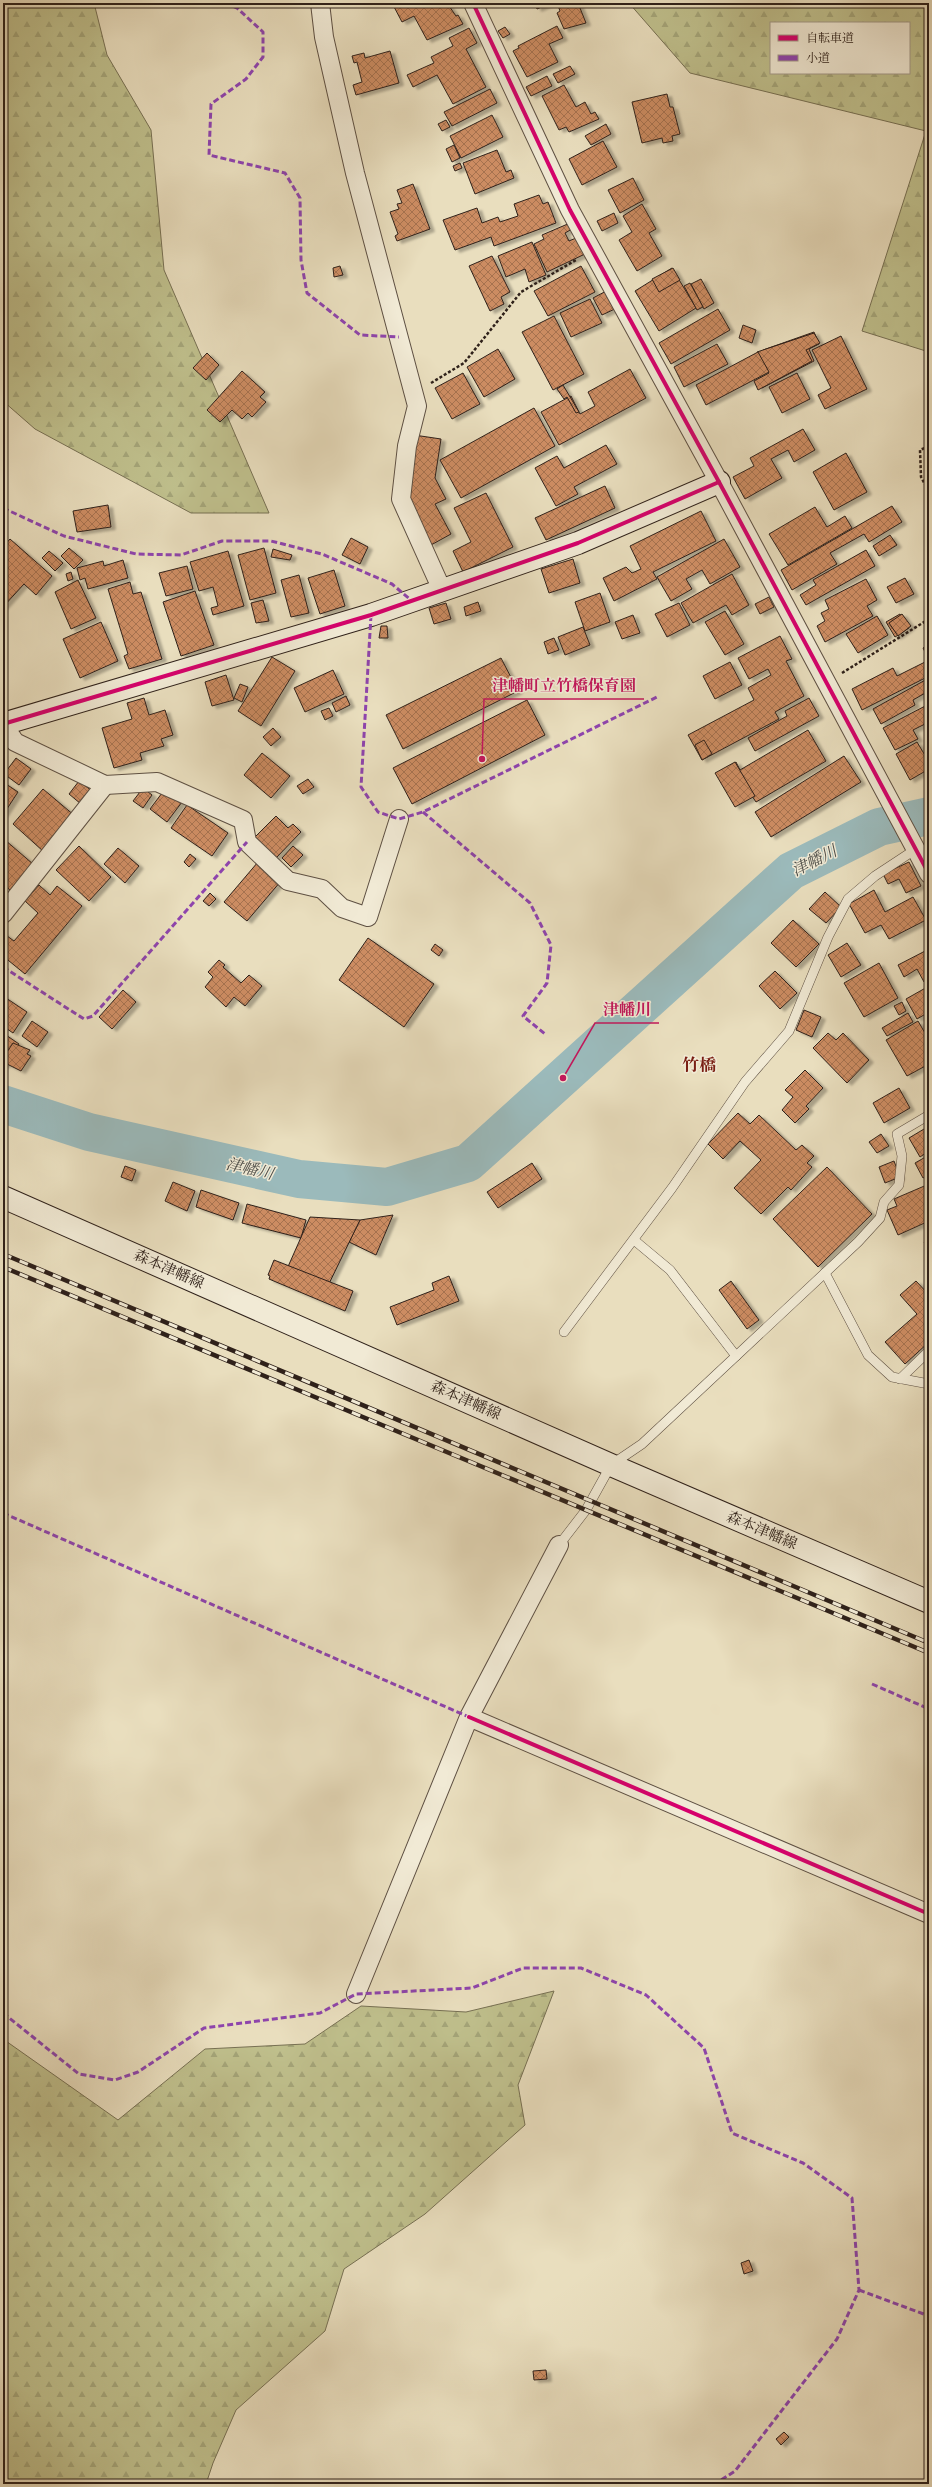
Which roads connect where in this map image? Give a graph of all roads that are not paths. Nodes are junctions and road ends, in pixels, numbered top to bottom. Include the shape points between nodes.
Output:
1 (320, 3) edge
2 (473, 3) edge
3 (719, 482) junction
4 (442, 590) junction
5 (3, 724) edge
6 (105, 785) junction
7 (398, 819) dead end
8 (916, 849) junction
9 (929, 874) edge
10 (3, 914) edge
11 (929, 1115) edge
12 (3, 1197) edge
13 (634, 1240) junction
14 (825, 1273) junction
15 (564, 1332) dead end
16 (929, 1351) edge
17 (736, 1356) junction
18 (900, 1379) junction
19 (929, 1384) edge
20 (611, 1465) junction
21 (559, 1545) joint
22 (929, 1602) edge
23 (469, 1717) junction
24 (929, 1914) edge
25 (356, 1994) dead end

1 - 4 street via 324,37 355,173 417,406 407,446 401,499
2 - 3 street via 570,210
3 - 4 main road via 578,543
3 - 8 street
4 - 5 main road via 370,615
5 - 6 street via 15,742
6 - 7 street via 157,782 244,820 247,842 288,881 322,889 342,908 368,917
6 - 10 street
8 - 9 street
8 - 13 lane via 875,876 848,899 828,937 789,1031 745,1082
11 - 14 lane via 896,1134 902,1156 899,1185 884,1202 880,1218
12 - 20 main road, 森本津幡線
13 - 15 lane
13 - 17 lane via 670,1270
14 - 17 lane
14 - 18 lane via 868,1355 892,1377
16 - 18 lane
17 - 20 lane via 642,1444
18 - 19 lane
20 - 21 lane via 586,1510
20 - 22 main road, 森本津幡線
21 - 23 street
23 - 24 street
23 - 25 street

